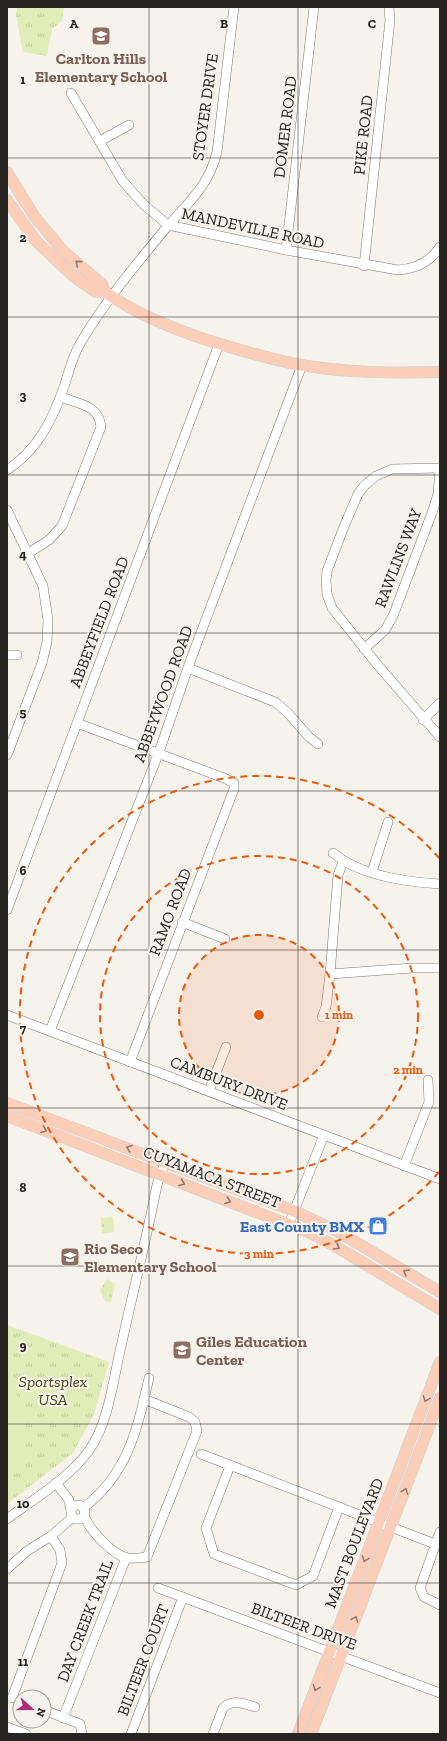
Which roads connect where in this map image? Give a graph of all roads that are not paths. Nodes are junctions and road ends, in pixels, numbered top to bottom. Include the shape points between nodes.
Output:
1 (234, 7) edge
2 (314, 7) edge
3 (389, 7) edge
4 (71, 93) dead end
5 (129, 125) dead end
6 (100, 141) junction
7 (7, 172) edge
8 (7, 200) edge
9 (168, 225) junction
10 (440, 247) edge
11 (286, 250) junction
12 (364, 266) junction
13 (108, 294) junction
14 (220, 344) junction
15 (302, 366) junction
16 (440, 372) edge
17 (60, 397) junction
18 (440, 468) edge
19 (7, 470) edge
20 (7, 510) edge
21 (27, 554) junction
22 (364, 649) junction
23 (7, 655) edge
24 (17, 655) dead end
25 (188, 668) junction
26 (440, 703) edge
27 (423, 720) junction
28 (77, 723) junction
29 (440, 737) edge
30 (10, 741) edge
31 (318, 744) dead end
32 (159, 752) junction
33 (7, 755) edge
34 (388, 822) dead end
35 (333, 853) dead end
36 (343, 862) junction
37 (372, 872) junction
38 (440, 884) edge
39 (7, 910) edge
40 (182, 922) junction
41 (225, 938) dead end
42 (440, 968) edge
43 (330, 974) junction
44 (7, 1015) edge
45 (322, 1017) dead end
46 (50, 1031) junction
47 (226, 1047) dead end
48 (130, 1062) junction
49 (428, 1080) dead end
50 (209, 1091) junction
51 (7, 1103) edge
52 (7, 1116) edge
53 (324, 1135) junction
54 (165, 1162) junction
55 (404, 1166) junction
56 (161, 1175) junction
57 (440, 1179) edge
58 (294, 1211) junction
59 (289, 1224) junction
60 (440, 1292) edge
61 (440, 1309) edge
62 (440, 1362) edge
63 (149, 1378) dead end
64 (440, 1398) edge
65 (144, 1399) junction
66 (201, 1454) dead end
67 (230, 1466) junction
68 (56, 1483) junction
69 (339, 1508) junction
70 (79, 1514) junction
71 (7, 1519) edge
72 (379, 1522) junction
73 (391, 1527) junction
74 (440, 1532) edge
75 (51, 1536) junction
76 (435, 1544) junction
77 (126, 1558) junction
78 (7, 1569) edge
79 (158, 1588) dead end
80 (183, 1598) junction
81 (440, 1605) edge
82 (330, 1652) junction
83 (341, 1656) junction
84 (16, 1689) edge
85 (440, 1693) edge
86 (256, 1707) dead end
87 (52, 1713) edge
88 (63, 1718) junction
89 (7, 1727) edge
90 (26, 1734) edge
91 (82, 1734) edge
92 (131, 1734) edge
93 (214, 1734) edge
94 (298, 1734) edge
95 (311, 1734) edge

1 - 9 street, STOYER DRIVE via 217,152 201,189
2 - 11 street, DOMER ROAD
3 - 12 street, PIKE ROAD via 390,24
4 - 6 street, MANDEVILLE ROAD
5 - 6 street
6 - 9 street, MANDEVILLE ROAD via 122,180 143,204
13 -> 7 main road via 102,284 64,252 34,216
8 - 13 main road via 34,240 73,276 96,292
9 - 11 street, MANDEVILLE ROAD
9 - 13 street, STOYER DRIVE
10 - 12 street, MANDEVILLE ROAD via 430,259 412,268 398,270
11 - 12 street, MANDEVILLE ROAD
13 - 14 main road via 135,311 167,326
13 - 17 street, STOYER DRIVE via 80,343
14 - 15 main road
14 - 28 street, ABBEYFIELD ROAD
15 - 16 main road via 335,370
15 - 25 street, ABBEYWOOD ROAD
17 - 19 street, STOYER DRIVE via 40,439 25,456
17 - 21 street via 95,410 100,418 101,427 62,526 49,540
18 - 22 street, RAWLINS WAY via 438,494 433,510 393,616 385,630
18 - 22 street via 392,469 376,476 358,494 327,571 327,594 332,608
20 - 21 street
21 - 30 street via 44,592 48,609 48,632 42,664
22 - 27 street
23 - 24 street
25 - 31 street via 276,702
25 - 32 street, ABBEYWOOD ROAD
26 - 27 street
27 - 29 street
28 - 32 street
28 - 39 street, ABBEYFIELD ROAD
30 - 33 street
32 - 40 street, RAMO ROAD via 234,783 234,790
32 - 46 street, ABBEYWOOD ROAD
34 - 37 street
35 - 36 street
36 - 37 street
36 - 43 street via 338,875
37 - 38 street via 417,883
40 - 41 street
40 - 48 street, RAMO ROAD
42 - 43 street
43 - 45 street via 326,1007
44 - 46 street, CAMBURY DRIVE
46 - 48 street, CAMBURY DRIVE
47 - 50 street
48 - 50 street, CAMBURY DRIVE
49 - 55 street via 429,1102
50 - 53 street, CAMBURY DRIVE
54 -> 51 main road, CUYAMACA STREET
52 -> 56 main road, CUYAMACA STREET
53 - 55 street, CAMBURY DRIVE
53 - 58 street
54 - 56 street
54 - 58 main road, CUYAMACA STREET
55 - 57 street, CAMBURY DRIVE
56 -> 59 main road, CUYAMACA STREET
56 - 68 street via 100,1432 80,1462
58 - 59 street
60 -> 58 main road, CUYAMACA STREET via 337,1231
59 -> 61 main road, CUYAMACA STREET via 335,1246
62 -> 72 main road, MAST BOULEVARD
63 - 65 street
73 -> 64 main road, MAST BOULEVARD
65 - 70 street via 131,1446 119,1469
65 - 77 street via 189,1417 195,1422 197,1431 147,1557
66 - 67 street
67 - 69 street
67 - 69 street via 206,1528 214,1554 296,1585 313,1576
68 - 70 street
68 - 71 street
69 - 72 street
70 - 75 street
70 - 77 street via 110,1549
72 - 73 street
72 -> 82 main road, MAST BOULEVARD
73 - 76 street
83 -> 73 main road, MAST BOULEVARD
74 - 76 street
75 - 78 street via 27,1551
75 - 84 street via 60,1550 62,1563
76 - 81 street via 420,1585 421,1594
77 - 88 street, DAY CREEK TRAIL
79 - 80 street, BILTEER DRIVE
80 - 82 street, BILTEER DRIVE
80 - 92 street, BILTEER COURT
82 - 83 street, BILTEER DRIVE
82 -> 94 main road, MAST BOULEVARD
83 - 85 street, BILTEER DRIVE
83 - 95 main road, MAST BOULEVARD
86 - 93 street via 237,1702 226,1706
87 - 88 street
88 - 91 street via 80,1724
89 - 90 street

